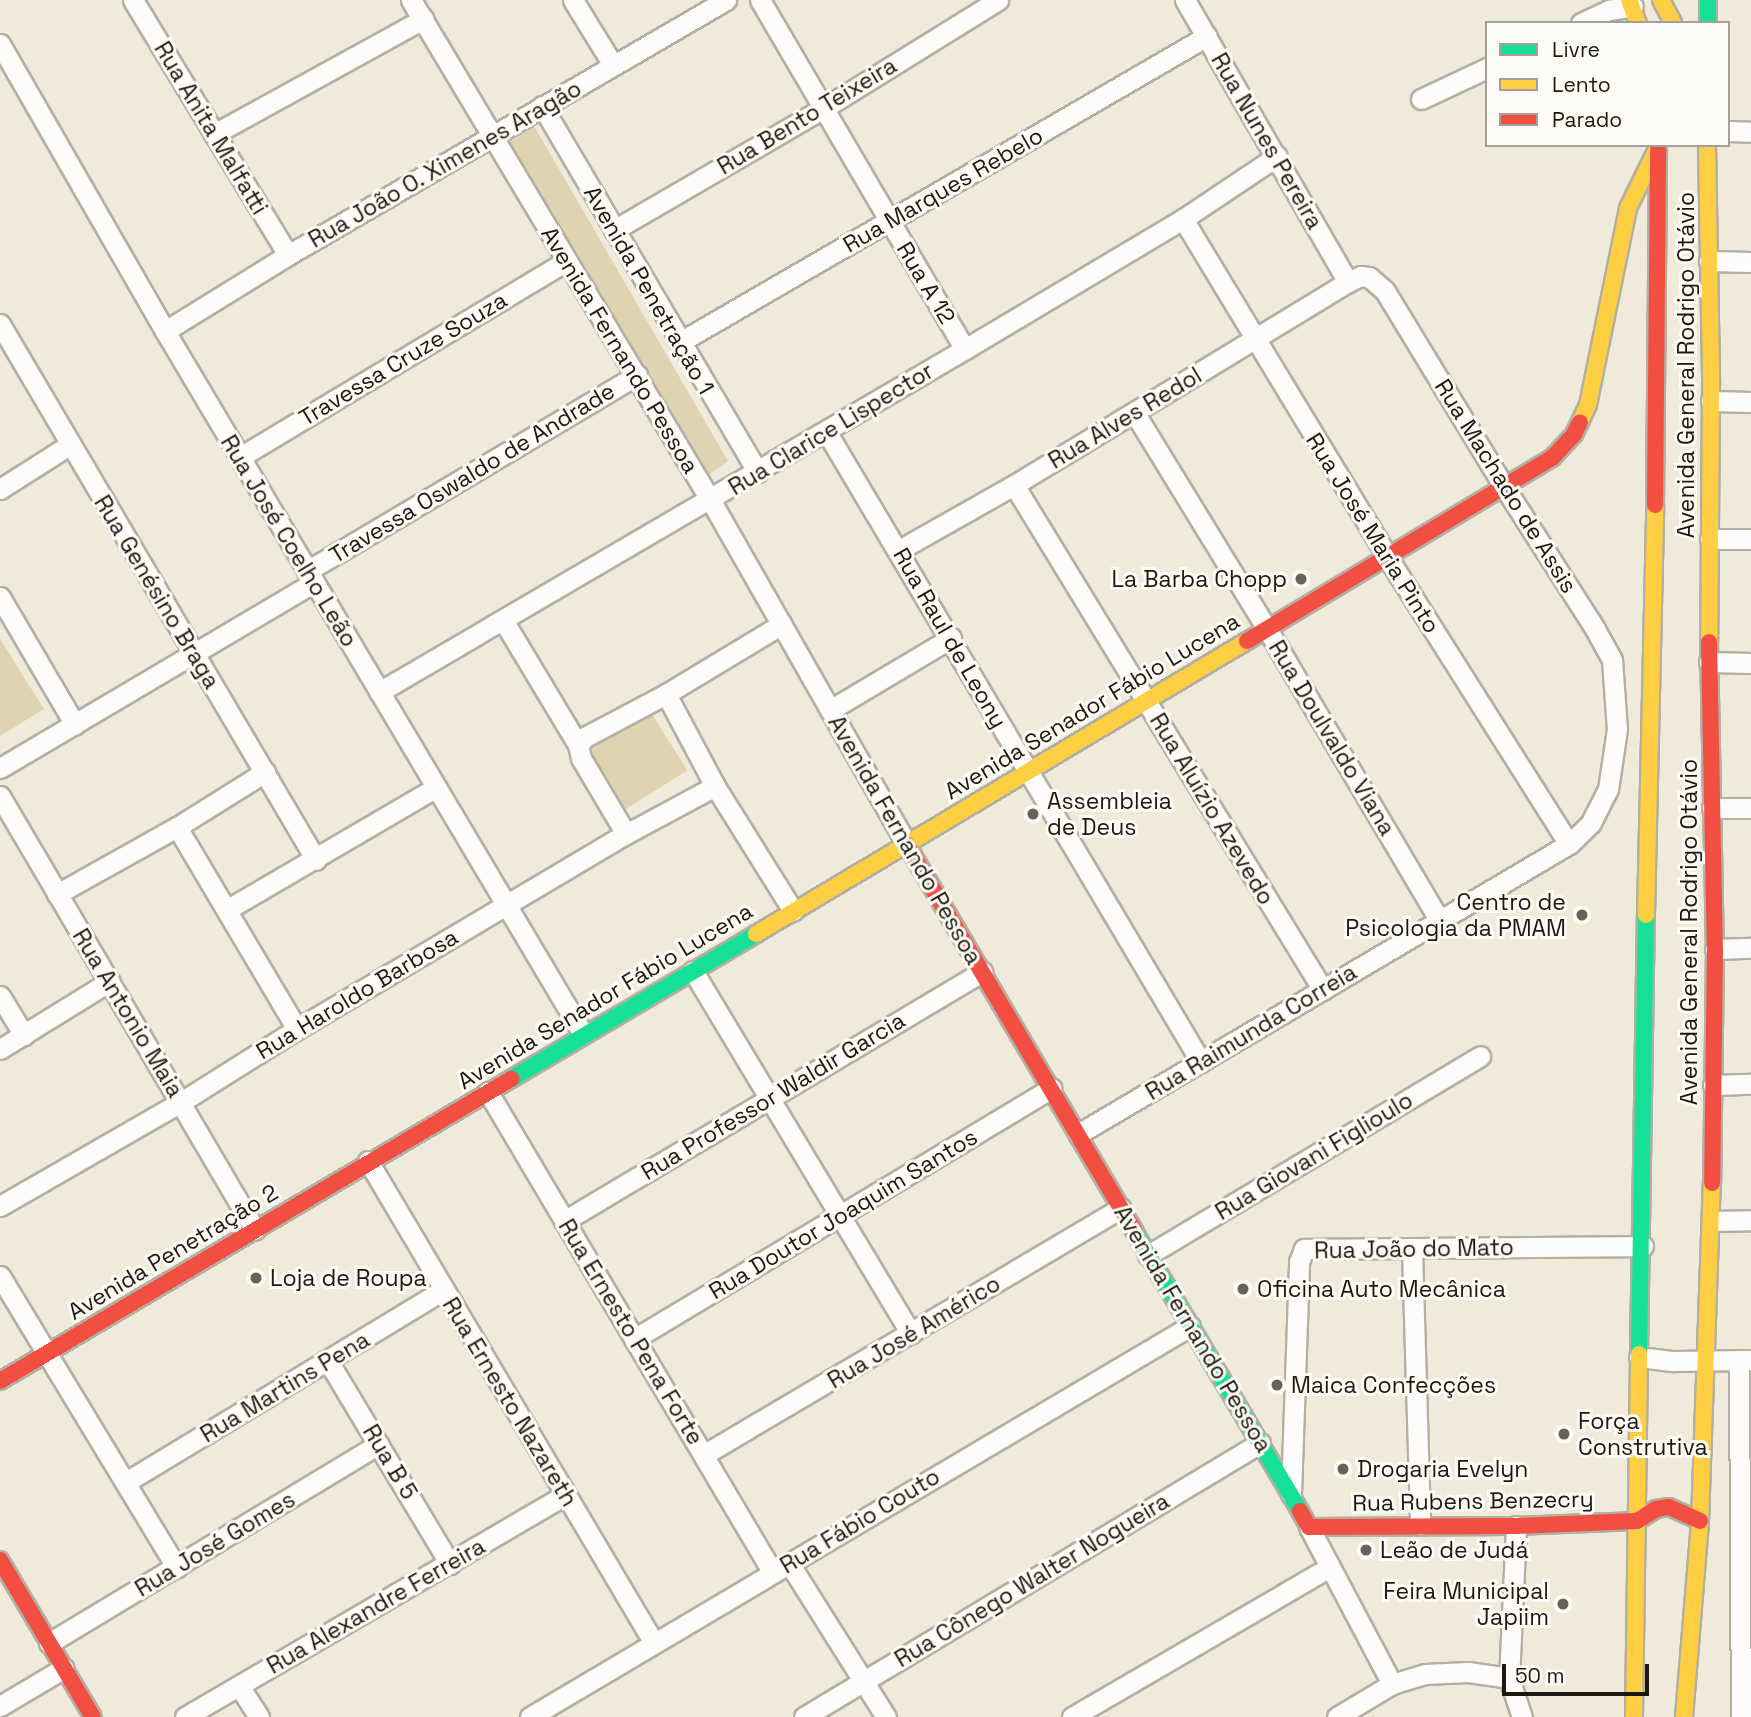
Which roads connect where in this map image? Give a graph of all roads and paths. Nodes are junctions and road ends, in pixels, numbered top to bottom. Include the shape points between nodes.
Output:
1 (133, 0) edge
2 (411, 0) edge
3 (573, 0) edge
4 (726, 0) edge
5 (760, 0) edge
6 (998, 0) edge
7 (1185, 0) edge
8 (1661, 0) edge
9 (1708, 0) edge
10 (1636, 7) edge
11 (423, 19) junction
12 (1585, 21) edge
13 (1672, 21) edge
14 (1708, 21) edge
15 (1207, 36) junction
16 (0, 44) edge
17 (613, 65) junction
18 (1485, 69) edge
19 (1421, 99) dead end
20 (542, 106) junction
21 (824, 108) junction
22 (1730, 131) edge
23 (1751, 132) edge
24 (214, 134) junction
25 (491, 136) junction
26 (1658, 147) edge
27 (1658, 147) edge
28 (1707, 147) edge
29 (1277, 156) junction
30 (1183, 219) junction
31 (890, 222) junction
32 (614, 230) junction
33 (288, 255) junction
34 (566, 261) junction
35 (1709, 261) junction
36 (1751, 262) edge
37 (1348, 282) junction
38 (0, 324) edge
39 (165, 331) junction
40 (1254, 341) junction
41 (680, 342) junction
42 (965, 349) junction
43 (637, 375) junction
44 (1711, 401) junction
45 (1751, 402) edge
46 (1134, 412) junction
47 (826, 431) junction
48 (69, 445) junction
49 (240, 457) junction
50 (758, 472) junction
51 (1014, 485) junction
52 (1505, 488) junction
53 (0, 489) edge
54 (710, 501) junction
55 (1710, 539) junction
56 (1751, 539) edge
57 (899, 550) junction
58 (1388, 558) junction
59 (310, 577) junction
60 (0, 597) edge
61 (503, 620) junction
62 (782, 624) junction
63 (1266, 627) junction
64 (951, 638) junction
65 (193, 653) junction
66 (1709, 662) junction
67 (1751, 663) edge
68 (379, 692) junction
69 (666, 694) junction
70 (1146, 700) junction
71 (830, 710) junction
72 (75, 725) junction
73 (578, 745) junction
74 (0, 768) edge
75 (1027, 771) junction
76 (265, 772) junction
77 (715, 786) junction
78 (435, 788) junction
79 (1608, 789) joint
80 (0, 796) edge
81 (1712, 808) junction
82 (1751, 808) edge
83 (177, 827) junction
84 (626, 834) junction
85 (1569, 844) junction
86 (907, 845) junction
87 (316, 860) junction
88 (57, 894) junction
89 (508, 904) junction
90 (228, 909) junction
91 (793, 911) junction
92 (1440, 921) junction
93 (1751, 948) edge
94 (1715, 949) junction
95 (693, 971) junction
96 (982, 972) junction
97 (110, 981) junction
98 (1323, 990) junction
99 (0, 996) edge
100 (298, 1029) junction
101 (583, 1034) junction
102 (24, 1035) junction
103 (0, 1049) edge
104 (1480, 1056) dead end
105 (1201, 1062) junction
106 (1751, 1084) edge
107 (1713, 1085) junction
108 (1051, 1088) junction
109 (488, 1092) junction
110 (770, 1097) junction
111 (181, 1102) junction
112 (1078, 1134) junction
113 (368, 1161) junction
114 (0, 1206) edge
115 (1121, 1208) junction
116 (841, 1216) junction
117 (1751, 1220) edge
118 (564, 1221) junction
119 (1712, 1221) junction
120 (255, 1230) junction
121 (1643, 1246) junction
122 (1412, 1250) junction
123 (1148, 1255) junction
124 (0, 1276) edge
125 (443, 1290) junction
126 (1190, 1326) junction
127 (911, 1334) junction
128 (634, 1339) junction
129 (47, 1354) junction
130 (1639, 1357) junction
131 (1745, 1360) edge
132 (328, 1361) junction
133 (1705, 1361) junction
134 (0, 1381) edge
135 (1260, 1443) junction
136 (379, 1444) junction
137 (705, 1454) junction
138 (126, 1482) junction
139 (566, 1494) junction
140 (1291, 1494) junction
141 (1746, 1505) edge
142 (1637, 1521) junction
143 (1700, 1521) junction
144 (1420, 1525) junction
145 (1516, 1526) junction
146 (1309, 1527) junction
147 (0, 1560) edge
148 (450, 1564) junction
149 (1330, 1567) junction
150 (177, 1568) junction
151 (781, 1568) junction
152 (1746, 1637) edge
153 (49, 1643) junction
154 (654, 1643) junction
155 (64, 1668) junction
156 (1509, 1678) junction
157 (864, 1681) junction
158 (1392, 1684) junction
159 (239, 1686) junction
160 (0, 1706) edge
161 (1632, 1716) edge
162 (93, 1717) edge
163 (185, 1717) edge
164 (259, 1717) edge
165 (530, 1717) edge
166 (804, 1717) edge
167 (886, 1717) edge
168 (1072, 1717) edge
169 (1337, 1717) edge
170 (1522, 1717) edge
171 (1684, 1717) edge
172 (1741, 1717) edge

1 - 24 street, Rua Anita Malfatti
2 - 11 street, Avenida Fernando Pessoa
3 - 17 street
4 - 17 street, Rua João O. Ximenes Aragão
5 - 21 street, Rua A 12
6 - 21 street, Rua Bento Teixeira
7 - 15 street, Rua Nunes Pereira
8 - 13 street
9 - 14 street
10 - 12 street via 1609,10
11 - 24 street
11 - 25 street, Avenida Fernando Pessoa
15 - 29 street, Rua Nunes Pereira
15 - 31 street, Rua Marques Rebelo
16 - 39 street, Rua José Coelho Leão
17 - 20 street, Rua João O. Ximenes Aragão
18 - 19 street
20 - 25 street, Rua João O. Ximenes Aragão
20 - 32 street, Avenida Penetração 1
21 - 31 street, Rua A 12
21 - 32 street, Rua Bento Teixeira
22 - 23 street
24 - 33 street, Rua Anita Malfatti
25 - 33 street, Rua João O. Ximenes Aragão
25 - 34 street, Avenida Fernando Pessoa
26 - 52 street, Avenida Senador Fábio Lucena via 1628,208 1588,405 1574,434 1552,458
27 - 121 street, Avenida General Rodrigo Otávio
28 - 35 street, Avenida General Rodrigo Otávio
29 - 30 street, Rua Clarice Lispector
29 - 37 street, Rua Nunes Pereira
30 - 40 street, Rua José Maria Pinto
30 - 42 street, Rua Clarice Lispector
31 - 41 street, Rua Marques Rebelo
31 - 42 street, Rua A 12
32 - 41 street, Avenida Penetração 1
33 - 39 street, Rua João O. Ximenes Aragão
34 - 43 street, Avenida Fernando Pessoa
34 - 49 street, Travessa Cruze Souza
35 - 36 street
35 - 44 street, Avenida General Rodrigo Otávio
37 - 40 street, Rua Alves Redol
37 - 52 street, Rua Machado de Assis via 1369,277 1385,291
38 - 48 street, Rua Genésino Braga
39 - 49 street, Rua José Coelho Leão
40 - 46 street, Rua Alves Redol
40 - 58 street, Rua José Maria Pinto
41 - 50 street, Avenida Penetração 1
42 - 47 street, Rua Clarice Lispector
43 - 54 street, Avenida Fernando Pessoa
43 - 59 street, Travessa Oswaldo de Andrade
44 - 45 street
44 - 55 street, Avenida General Rodrigo Otávio
46 - 51 street, Rua Alves Redol
46 - 63 street, Rua Doulvaldo Viana
47 - 50 street, Rua Clarice Lispector
47 - 57 street, Rua Raul de Leony
48 - 53 street
48 - 65 street, Rua Genésino Braga
49 - 59 street, Rua José Coelho Leão
50 - 54 street, Rua Clarice Lispector
51 - 57 street, Rua Alves Redol
51 - 70 street, Rua Aluízio Azevedo
52 - 58 street, Avenida Senador Fábio Lucena
52 - 79 street, Rua Machado de Assis via 1612,660 1617,729
54 - 61 street, Rua Clarice Lispector
54 - 62 street, Avenida Fernando Pessoa
55 - 56 street
55 - 66 street, Avenida General Rodrigo Otávio
57 - 64 street, Rua Raul de Leony
58 - 63 street, Avenida Senador Fábio Lucena
58 - 85 street, Rua José Maria Pinto
59 - 65 street, Travessa Oswaldo de Andrade
59 - 68 street, Rua José Coelho Leão
60 - 72 street
61 - 68 street, Rua Clarice Lispector
61 - 73 street
62 - 69 street
62 - 71 street, Avenida Fernando Pessoa
63 - 70 street, Avenida Senador Fábio Lucena
63 - 92 street, Rua Doulvaldo Viana
64 - 71 street
64 - 75 street, Rua Raul de Leony
65 - 72 street, Travessa Oswaldo de Andrade
65 - 76 street, Rua Genésino Braga
66 - 67 street
66 - 81 street, Avenida General Rodrigo Otávio
68 - 78 street, Rua José Coelho Leão
69 - 73 street
69 - 77 street
70 - 75 street, Avenida Senador Fábio Lucena
70 - 98 street, Rua Aluízio Azevedo
71 - 86 street, Avenida Fernando Pessoa
72 - 74 street, Travessa Oswaldo de Andrade
73 - 84 street via 581,758
75 - 86 street, Avenida Senador Fábio Lucena
75 - 105 street, Rua Raul de Leony
76 - 83 street
76 - 87 street, Rua Genésino Braga
77 - 84 street, Rua Haroldo Barbosa
77 - 91 street
78 - 87 street
78 - 89 street, Rua José Coelho Leão
79 - 85 street, Rua Raimunda Correia via 1591,823
80 - 88 street, Rua Antonio Maia
81 - 82 street
81 - 94 street, Avenida General Rodrigo Otávio
83 - 88 street
83 - 90 street
84 - 89 street, Rua Haroldo Barbosa
85 - 92 street, Rua Raimunda Correia
86 - 91 street, Avenida Senador Fábio Lucena
86 - 96 street, Avenida Fernando Pessoa
87 - 90 street
88 - 97 street, Rua Antonio Maia
89 - 100 street, Rua Haroldo Barbosa
89 - 101 street, Rua José Coelho Leão
90 - 100 street
91 - 95 street, Avenida Senador Fábio Lucena
92 - 98 street, Rua Raimunda Correia
93 - 94 street
94 - 107 street, Avenida General Rodrigo Otávio
95 - 101 street, Avenida Senador Fábio Lucena
95 - 110 street
96 - 108 street, Avenida Fernando Pessoa
96 - 110 street, Rua Professor Waldir Garcia
97 - 102 street
97 - 111 street, Rua Antonio Maia
98 - 105 street, Rua Raimunda Correia
99 - 102 street
100 - 111 street, Rua Haroldo Barbosa
101 - 109 street, Avenida Senador Fábio Lucena
102 - 103 street
104 - 123 street, Rua Giovani Figlioulo
105 - 112 street, Rua Raimunda Correia
106 - 107 street
107 - 119 street, Avenida General Rodrigo Otávio
108 - 112 street, Avenida Fernando Pessoa
108 - 116 street, Rua Doutor Joaquim Santos
109 - 113 street, Avenida Senador Fábio Lucena
109 - 118 street, Rua Ernesto Pena Forte
110 - 116 street
110 - 118 street, Rua Professor Waldir Garcia
111 - 114 street, Rua Haroldo Barbosa
111 - 120 street, Rua Antonio Maia
112 - 115 street, Avenida Fernando Pessoa
113 - 120 street, Avenida Penetração 2
113 - 125 street, Rua Ernesto Nazareth
115 - 123 street, Avenida Fernando Pessoa
115 - 127 street, Rua José Américo
116 - 127 street
116 - 128 street, Rua Doutor Joaquim Santos
117 - 119 street
118 - 128 street, Rua Ernesto Pena Forte
119 - 133 street, Avenida General Rodrigo Otávio
120 - 129 street, Avenida Penetração 2
121 - 122 street, Rua João do Mato
121 - 130 street, Avenida General Rodrigo Otávio
122 - 140 street, Rua João do Mato via 1310,1247 1300,1255
122 - 144 street
123 - 126 street, Avenida Fernando Pessoa
124 - 129 street
125 - 132 street, Rua Martins Pena
125 - 139 street, Rua Ernesto Nazareth
126 - 135 street, Avenida Fernando Pessoa
126 - 151 street, Rua Fábio Couto
127 - 137 street, Rua José Américo
128 - 137 street, Rua Ernesto Pena Forte
129 - 134 street, Avenida Penetração 2
129 - 138 street
130 - 133 street
130 - 142 street, Avenida General Rodrigo Otávio
131 - 133 street
131 - 141 street
132 - 136 street, Rua B 5
132 - 138 street, Rua Martins Pena
133 - 143 street, Avenida General Rodrigo Otávio
135 - 140 street, Avenida Fernando Pessoa
135 - 157 street, Rua Cônego Walter Nogueira
136 - 148 street, Rua B 5
136 - 150 street, Rua José Gomes
137 - 151 street, Rua Ernesto Pena Forte
138 - 150 street
139 - 148 street, Rua Alexandre Ferreira
139 - 154 street, Rua Ernesto Nazareth
140 - 146 street, Avenida Fernando Pessoa
141 - 152 street
142 - 143 street via 1669,1507
142 - 145 street, Rua Rubens Benzecry
142 - 161 street, Avenida General Rodrigo Otávio
143 - 171 street, Avenida General Rodrigo Otávio
144 - 145 street, Rua Rubens Benzecry
144 - 146 street, Rua Rubens Benzecry
145 - 156 street
146 - 149 street, Avenida Fernando Pessoa
147 - 153 street
148 - 159 street, Rua Alexandre Ferreira
149 - 158 street, Avenida Fernando Pessoa
149 - 168 street
150 - 153 street, Rua José Gomes
151 - 154 street, Rua Fábio Couto
151 - 157 street, Rua Ernesto Pena Forte
152 - 172 street
153 - 155 street
154 - 165 street, Rua Fábio Couto
155 - 160 street
155 - 162 street
156 - 158 street via 1450,1672
156 - 170 street
157 - 166 street, Rua Cônego Walter Nogueira
157 - 167 street, Rua Ernesto Pena Forte
158 - 169 street
159 - 163 street, Rua Alexandre Ferreira
159 - 164 street

